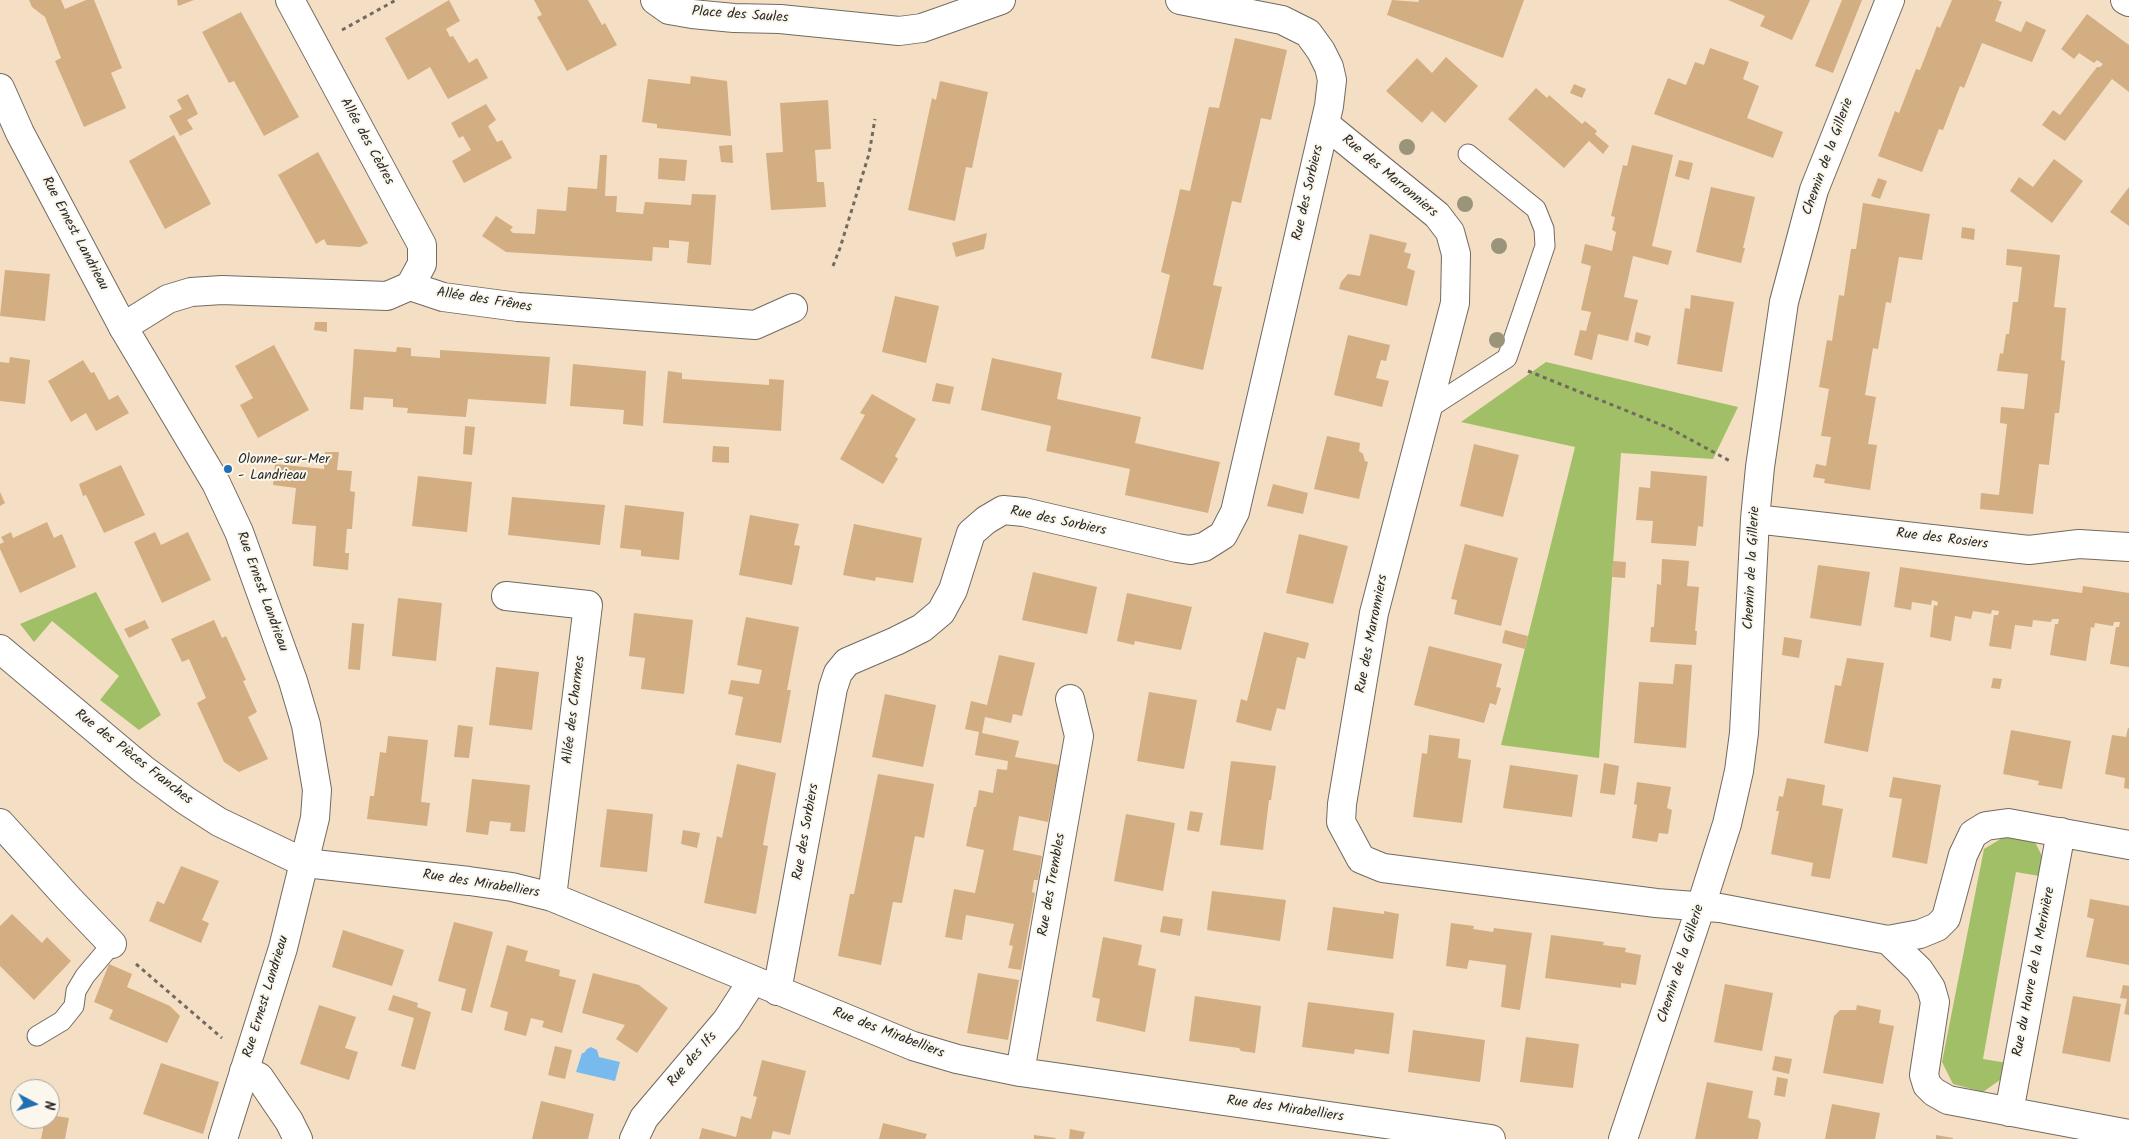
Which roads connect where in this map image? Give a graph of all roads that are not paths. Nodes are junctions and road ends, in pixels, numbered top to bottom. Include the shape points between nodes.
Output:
1 (290, 0) edge
2 (655, 0) edge
3 (1001, 0) edge
4 (1180, 0) edge
5 (1890, 0) edge
6 (2125, 0) edge
7 (2129, 2) edge
8 (796, 10) edge
9 (0, 88) edge
10 (1325, 124) junction
11 (1468, 154) dead end
12 (410, 286) junction
13 (793, 308) dead end
14 (123, 327) junction
15 (1428, 409) junction
16 (1755, 519) junction
17 (2129, 547) edge
18 (506, 596) dead end
19 (0, 649) edge
20 (1070, 699) dead end
21 (0, 823) edge
22 (2061, 832) junction
23 (2129, 845) edge
24 (305, 863) junction
25 (552, 897) junction
26 (1701, 906) junction
27 (1888, 940) junction
28 (112, 944) joint
29 (765, 986) junction
30 (37, 1036) dead end
31 (244, 1071) junction
32 (1020, 1072) junction
33 (2009, 1112) junction
34 (2129, 1134) edge
35 (223, 1139) edge
36 (298, 1139) edge
37 (634, 1139) edge
38 (1491, 1139) edge
39 (1623, 1139) edge

1 - 12 street, Allée des Cèdres via 422,245 422,264
2 - 8 street, Place des Saules via 669,10 692,14
3 - 8 street, Place des Saules via 922,28 899,31
4 - 10 street, Rue des Sorbiers via 1282,20 1308,33 1321,51 1332,80
5 - 16 street, Chemin de la Gillerie via 1814,190 1798,246 1784,302
6 - 7 street
9 - 14 street, Rue Ernest Landrieau via 20,133
10 - 15 street, Rue des Marronniers via 1437,215 1450,232 1456,254 1455,303
10 - 29 street, Rue des Sorbiers via 1235,512 1229,526 1214,542 1190,550 1003,510 971,533 953,590 942,612 896,642 847,662 838,673
11 - 15 lane via 1536,209 1544,229 1545,246 1507,358
12 - 13 street, Allée des Frênes via 443,297 518,307 755,325
12 - 14 street via 387,296 222,290 191,292 168,299
14 - 24 street, Rue Ernest Landrieau via 216,483 239,532 293,681 306,725 317,790 315,818
15 - 26 street, Rue des Marronniers via 1374,613 1342,804 1341,822 1350,841 1360,859 1383,868
16 - 17 street, Rue des Rosiers via 2029,550 2079,544
16 - 26 street, Chemin de la Gillerie via 1744,733 1739,771 1727,824
18 - 25 street, Allée des Charmes via 588,605
19 - 24 street, Rue des Pièces Franches via 143,769 185,800 219,822
20 - 32 street, Rue des Trembles via 1079,736
21 - 28 street
22 - 23 street
22 - 27 street via 2008,823 1986,826 1973,834 1963,856 1946,918 1937,927 1920,934
22 - 33 street, Rue du Havre de la Merinière
24 - 25 street, Rue des Mirabelliers via 512,887
24 - 31 street, Rue Ernest Landrieau via 283,948
25 - 29 street, Rue des Mirabelliers
26 - 27 street
26 - 39 street, Chemin de la Gillerie
27 - 33 street via 1919,970 1931,988 1935,1002 1924,1075 1927,1085 1948,1100
28 - 30 lane via 85,976 76,991 74,1006 62,1022
29 - 32 street, Rue des Mirabelliers via 913,1046
29 - 37 street, Rue des Ifs via 727,1020 644,1118
31 - 35 street, Rue Ernest Landrieau
31 - 36 street via 259,1077
32 - 38 street, Rue des Mirabelliers
33 - 34 street

